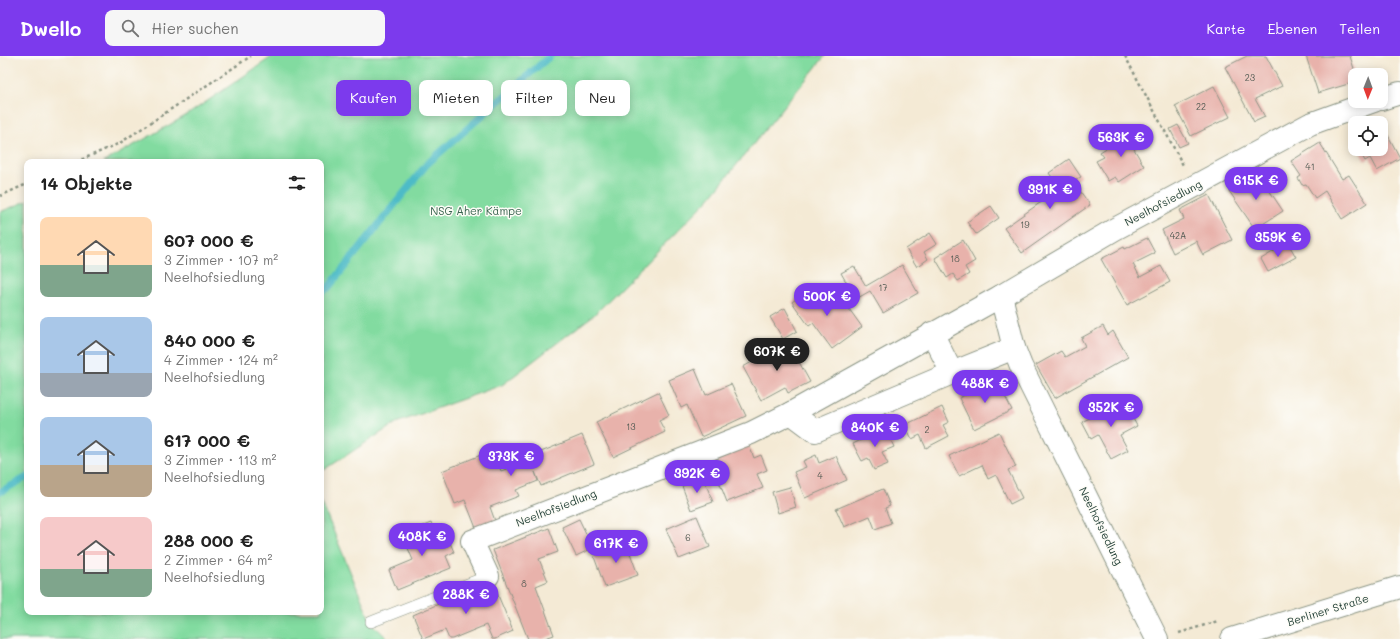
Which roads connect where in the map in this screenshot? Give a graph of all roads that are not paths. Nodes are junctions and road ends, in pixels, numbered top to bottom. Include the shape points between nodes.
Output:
1 (1400, 93) edge
2 (1388, 97) edge
3 (1355, 108) edge
4 (1001, 296) junction
5 (932, 333) junction
6 (1014, 348) junction
7 (952, 373) junction
8 (792, 413) junction
9 (488, 576) joint
10 (1400, 587) edge
11 (371, 622) dead end
12 (1157, 639) edge
13 (1232, 639) edge

1 - 2 street
3 - 4 street, Neelhofsiedlung via 1310,124 1115,228
4 - 5 street, Neelhofsiedlung
4 - 6 street, Neelhofsiedlung
5 - 7 street
5 - 8 street, Neelhofsiedlung
6 - 7 street
6 - 12 street, Neelhofsiedlung
7 - 8 street via 815,432
8 - 9 street, Neelhofsiedlung via 751,433 472,541
9 - 11 lane, Neelhofsiedlung
10 - 13 street, Berliner Straße

